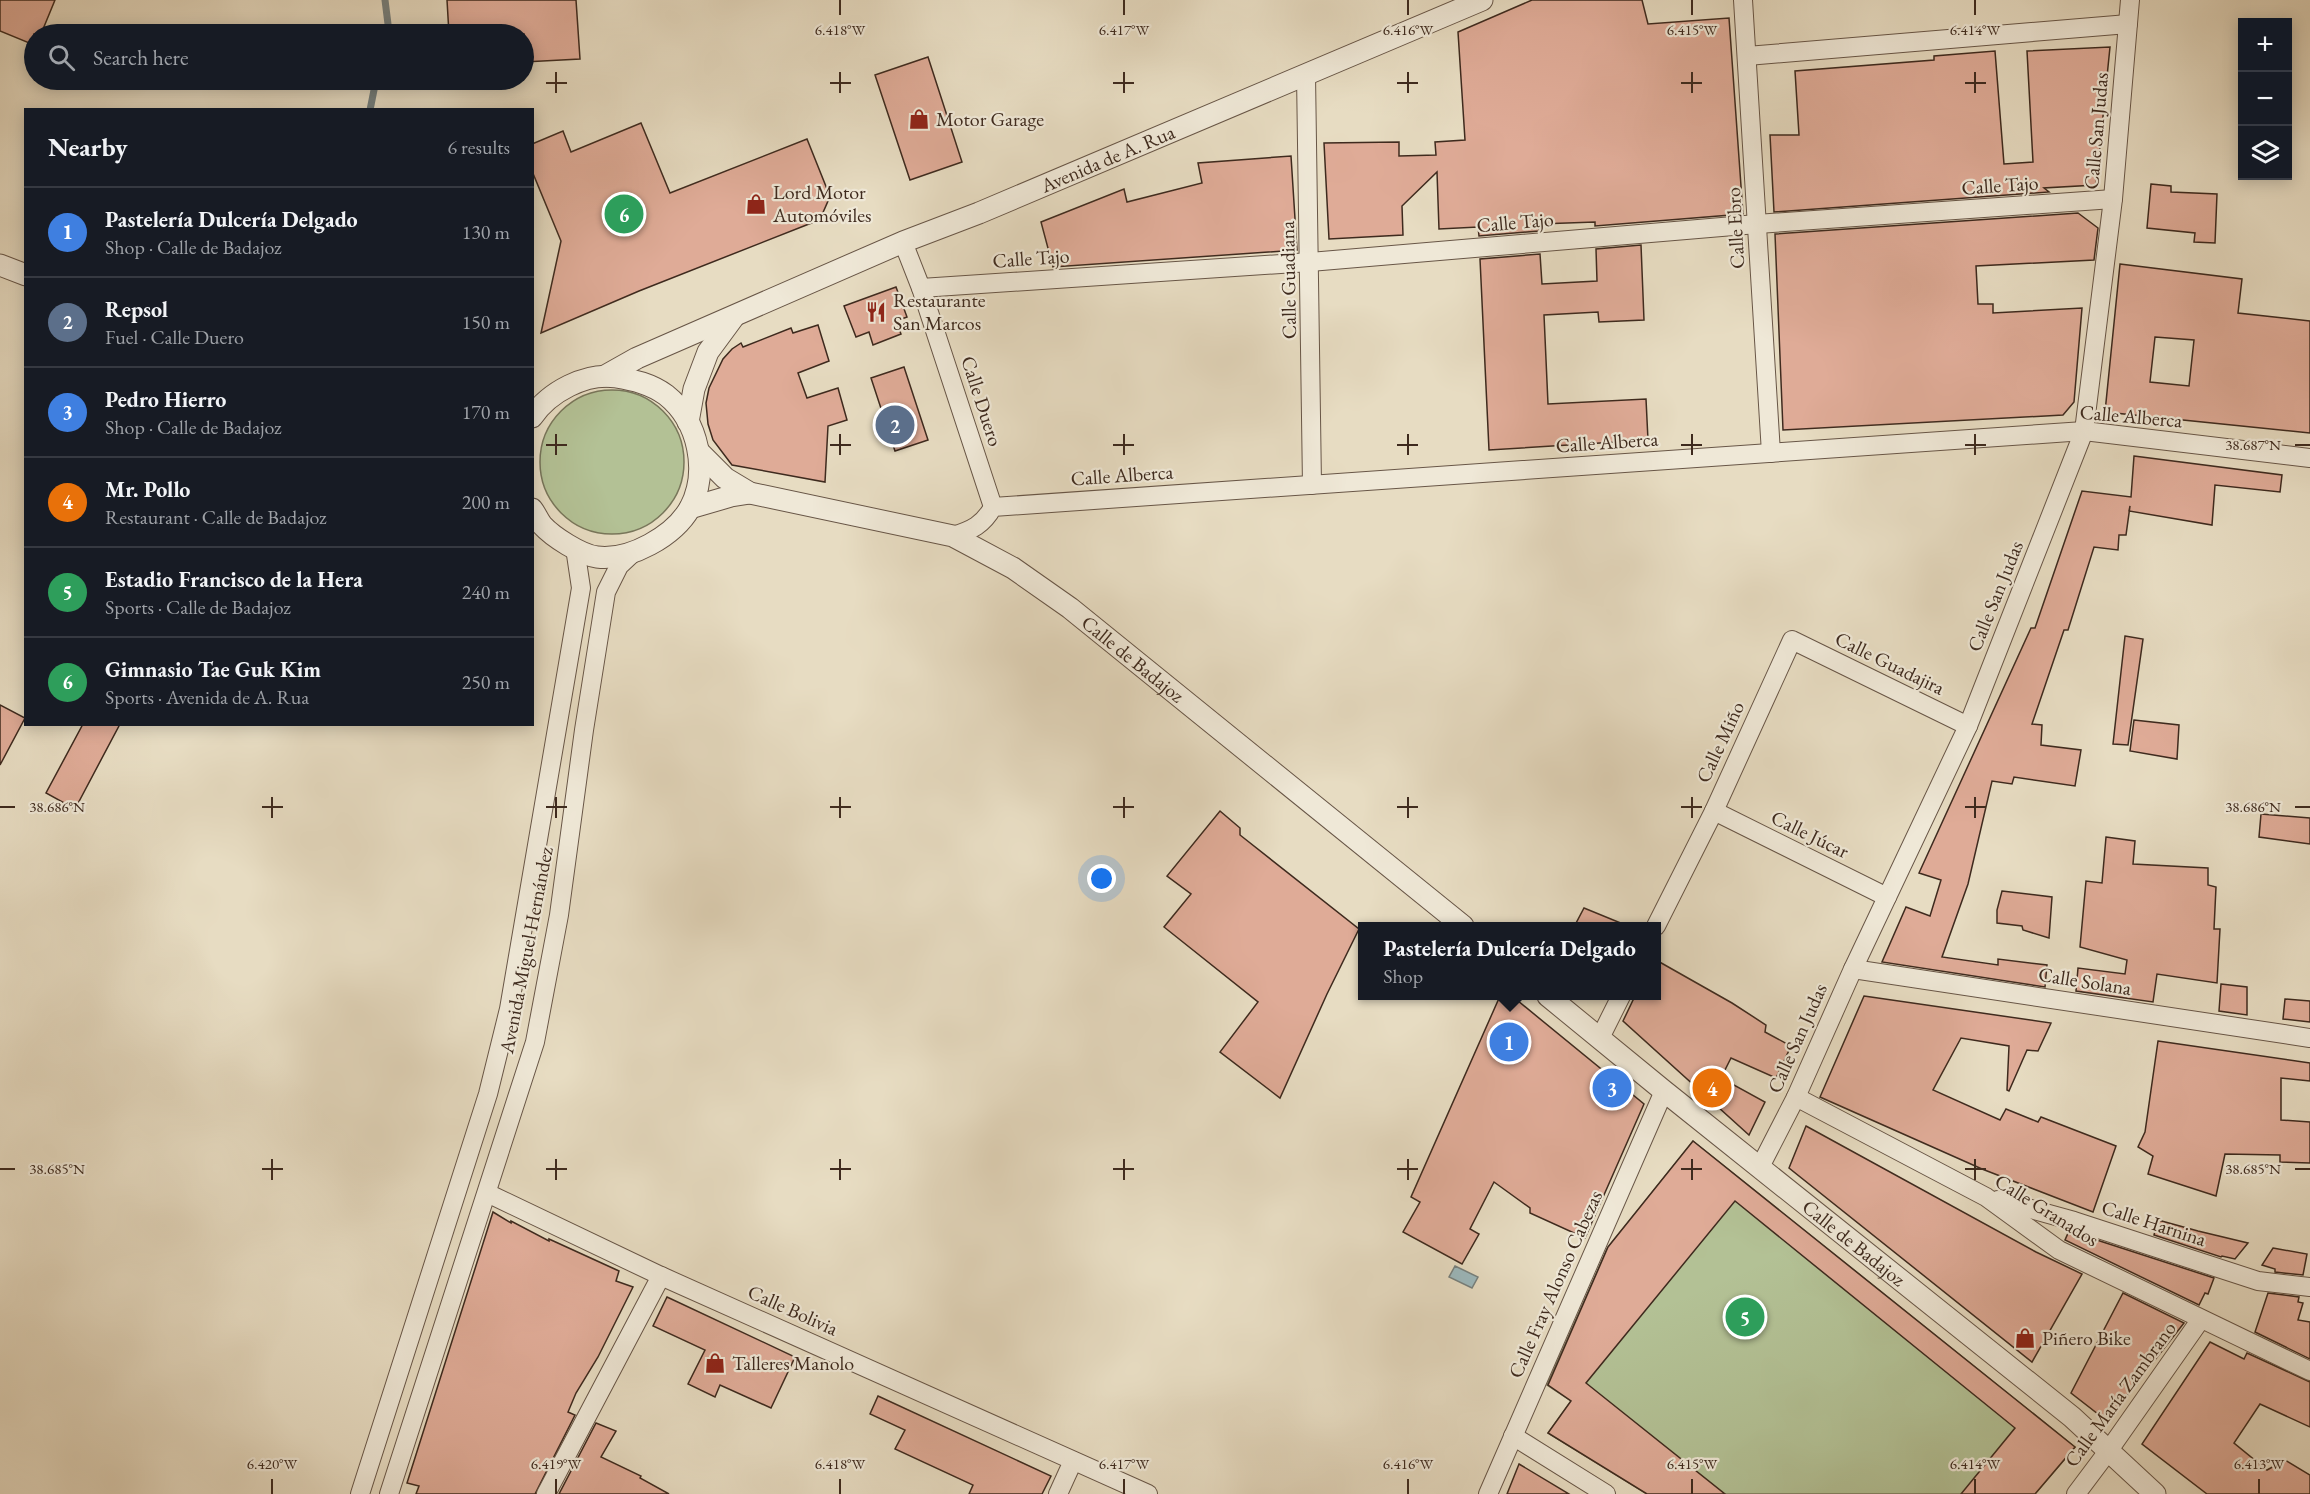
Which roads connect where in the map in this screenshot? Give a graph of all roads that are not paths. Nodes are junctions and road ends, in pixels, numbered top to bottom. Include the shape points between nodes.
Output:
1 (1482, 0) edge
2 (1743, 0) edge
3 (2130, 0) edge
4 (2128, 24) junction
5 (1747, 56) junction
6 (1306, 75) junction
7 (2113, 199) junction
8 (1757, 224) junction
9 (903, 242) junction
10 (1310, 262) junction
11 (0, 265) edge
12 (24, 274) edge
13 (921, 288) junction
14 (733, 318) junction
15 (605, 376) junction
16 (534, 414) edge
17 (688, 422) junction
18 (2084, 431) junction
19 (699, 452) junction
20 (1771, 453) junction
21 (2310, 458) edge
22 (1312, 485) junction
23 (750, 493) junction
24 (993, 507) junction
25 (690, 508) junction
26 (534, 512) edge
27 (953, 536) junction
28 (575, 548) junction
29 (636, 550) junction
30 (1792, 640) joint
31 (1968, 726) junction
32 (1714, 811) junction
33 (1887, 897) junction
34 (1457, 922) edge
35 (1658, 922) edge
36 (1853, 969) junction
37 (1553, 1000) edge
38 (1619, 1000) edge
39 (1600, 1038) junction
40 (2310, 1038) edge
41 (1664, 1091) junction
42 (1796, 1098) junction
43 (1760, 1167) junction
44 (487, 1193) junction
45 (1986, 1197) junction
46 (662, 1276) junction
47 (2310, 1287) edge
48 (2201, 1319) junction
49 (2310, 1371) edge
50 (1513, 1436) junction
51 (2109, 1450) junction
52 (1073, 1461) junction
53 (360, 1494) edge
54 (390, 1494) edge
55 (546, 1494) edge
56 (1058, 1494) edge
57 (1148, 1494) edge
58 (1488, 1494) edge
59 (1606, 1494) edge
60 (2076, 1494) edge
61 (2155, 1494) edge

1 - 6 street, Avenida de A. Rua
2 - 5 street, Calle Ebro
3 - 4 street, Calle San Judas
4 - 5 street
4 - 7 street, Calle San Judas
5 - 8 street, Calle Ebro
6 - 9 street, Avenida de A. Rua
6 - 10 street, Calle Guadiana
7 - 8 street, Calle Tajo
7 - 18 street, Calle San Judas
8 - 10 street, Calle Tajo
8 - 20 street, Calle Ebro
9 - 13 street, Calle Duero
9 - 14 street, Avenida de A. Rua
10 - 13 street, Calle Tajo
10 - 22 street, Calle Guadiana
11 - 12 street
13 - 24 street, Calle Duero
14 - 15 street, Avenida de A. Rua via 637,358
14 - 17 street, Avenida de A. Rua via 708,352 694,389
15 - 16 street via 578,381
15 - 17 street via 640,381 667,396
17 - 19 street
18 - 20 street, Calle Alberca
18 - 21 street, Calle Alberca
18 - 31 street, Calle San Judas
19 - 23 street, Calle de Badajoz via 725,478
19 - 25 street via 699,478
20 - 22 street, Calle Alberca
22 - 24 street, Calle Alberca
23 - 25 street, Calle de Badajoz
23 - 27 street, Calle de Badajoz
24 - 27 street via 975,529
25 - 29 street via 671,532
26 - 28 street via 542,525
27 - 34 street, Calle de Badajoz via 1013,568 1070,608
28 - 29 street via 597,557
28 - 53 street, Avenida Miguel Hernández via 581,588 509,1009 488,1094
29 - 44 street, Avenida Miguel Hernández via 619,566 606,592 559,915 535,1042
30 - 31 street, Calle Guadajira
30 - 32 street, Calle Miño
31 - 33 street, Calle San Judas
32 - 33 street, Calle Júcar
32 - 35 street, Calle Miño
33 - 36 street, Calle San Judas
36 - 40 street, Calle Solana
36 - 42 street, Calle San Judas
37 - 39 street, Calle de Badajoz
38 - 39 street
39 - 41 street, Calle de Badajoz
41 - 43 street, Calle de Badajoz
41 - 50 street, Calle Fray Alonso Cabezas
42 - 43 street, Calle San Judas
42 - 45 street, Calle Granados
43 - 51 street, Calle de Badajoz
44 - 46 street, Calle Bolivia
44 - 54 street, Avenida Miguel Hernández
45 - 47 street, Calle Harnina via 2074,1221 2258,1281
45 - 48 street, Calle Granados via 2059,1250
46 - 52 street, Calle Bolivia
46 - 55 street
48 - 49 street, Calle Granados
48 - 51 street, Calle María Zambrano
50 - 58 street, Calle Fray Alonso Cabezas
50 - 59 street
51 - 60 street, Calle María Zambrano
51 - 61 street, Calle de Badajoz
52 - 56 street
52 - 57 street, Calle Bolivia

